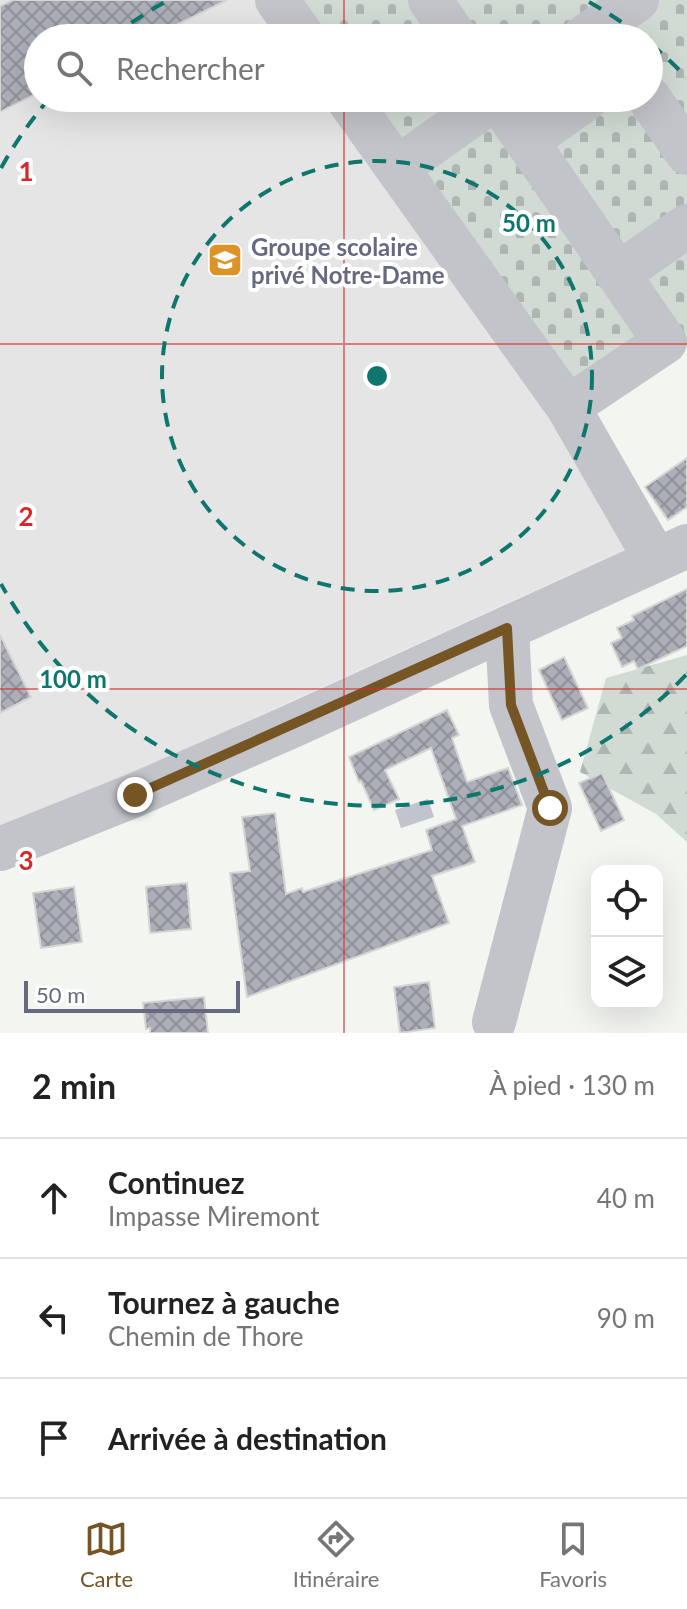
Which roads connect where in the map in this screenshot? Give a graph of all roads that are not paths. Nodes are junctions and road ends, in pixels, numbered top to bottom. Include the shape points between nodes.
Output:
1 (430, 0) edge
2 (637, 0) edge
3 (446, 24) edge
4 (596, 24) edge
5 (357, 112) edge
6 (477, 112) edge
7 (507, 112) edge
8 (567, 112) edge
9 (659, 112) edge
10 (527, 141) junction
11 (687, 153) edge
12 (397, 168) junction
13 (687, 226) edge
14 (618, 274) junction
15 (568, 407) junction
16 (671, 553) edge
17 (507, 628) junction
18 (185, 772) junction
19 (0, 823) edge
20 (0, 849) edge
21 (494, 1022) dead end

1 - 3 street
2 - 4 street
5 - 12 street
6 - 12 street
7 - 10 street
8 - 10 street
9 - 11 street
10 - 14 street
12 - 15 street
13 - 14 street
14 - 15 street via 665,342
15 - 16 street
16 - 17 street
17 - 18 street
17 - 21 street via 511,705 550,808
18 - 19 street via 148,761
18 - 20 street

